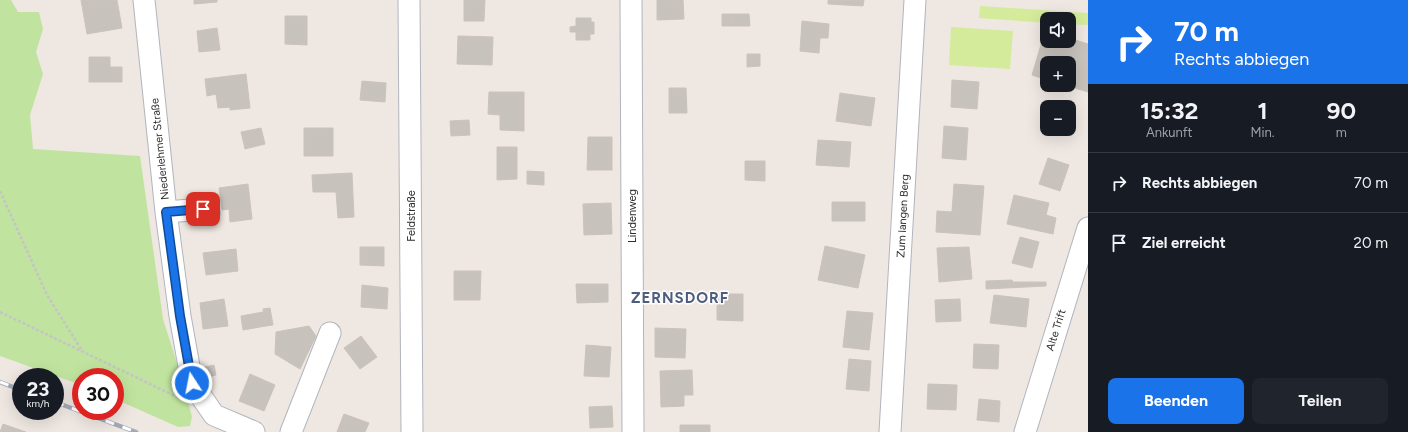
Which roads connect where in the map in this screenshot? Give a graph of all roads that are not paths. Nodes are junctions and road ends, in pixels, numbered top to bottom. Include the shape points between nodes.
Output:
1 (144, 0) edge
2 (409, 0) edge
3 (631, 0) edge
4 (915, 0) edge
5 (166, 212) junction
6 (209, 213) dead end
7 (1088, 228) edge
8 (330, 333) dead end
9 (254, 432) edge
10 (291, 432) edge
11 (412, 432) edge
12 (633, 432) edge
13 (890, 432) edge
14 (1025, 432) edge

1 - 5 street, Niederlehmer Straße
2 - 11 street, Feldstraße
3 - 12 street, Lindenweg
4 - 13 street, Zum langen Berg
5 - 6 street via 203,209
5 - 9 street, Niederlehmer Straße via 192,383 214,415
7 - 14 street, Alte Trift
8 - 10 street

